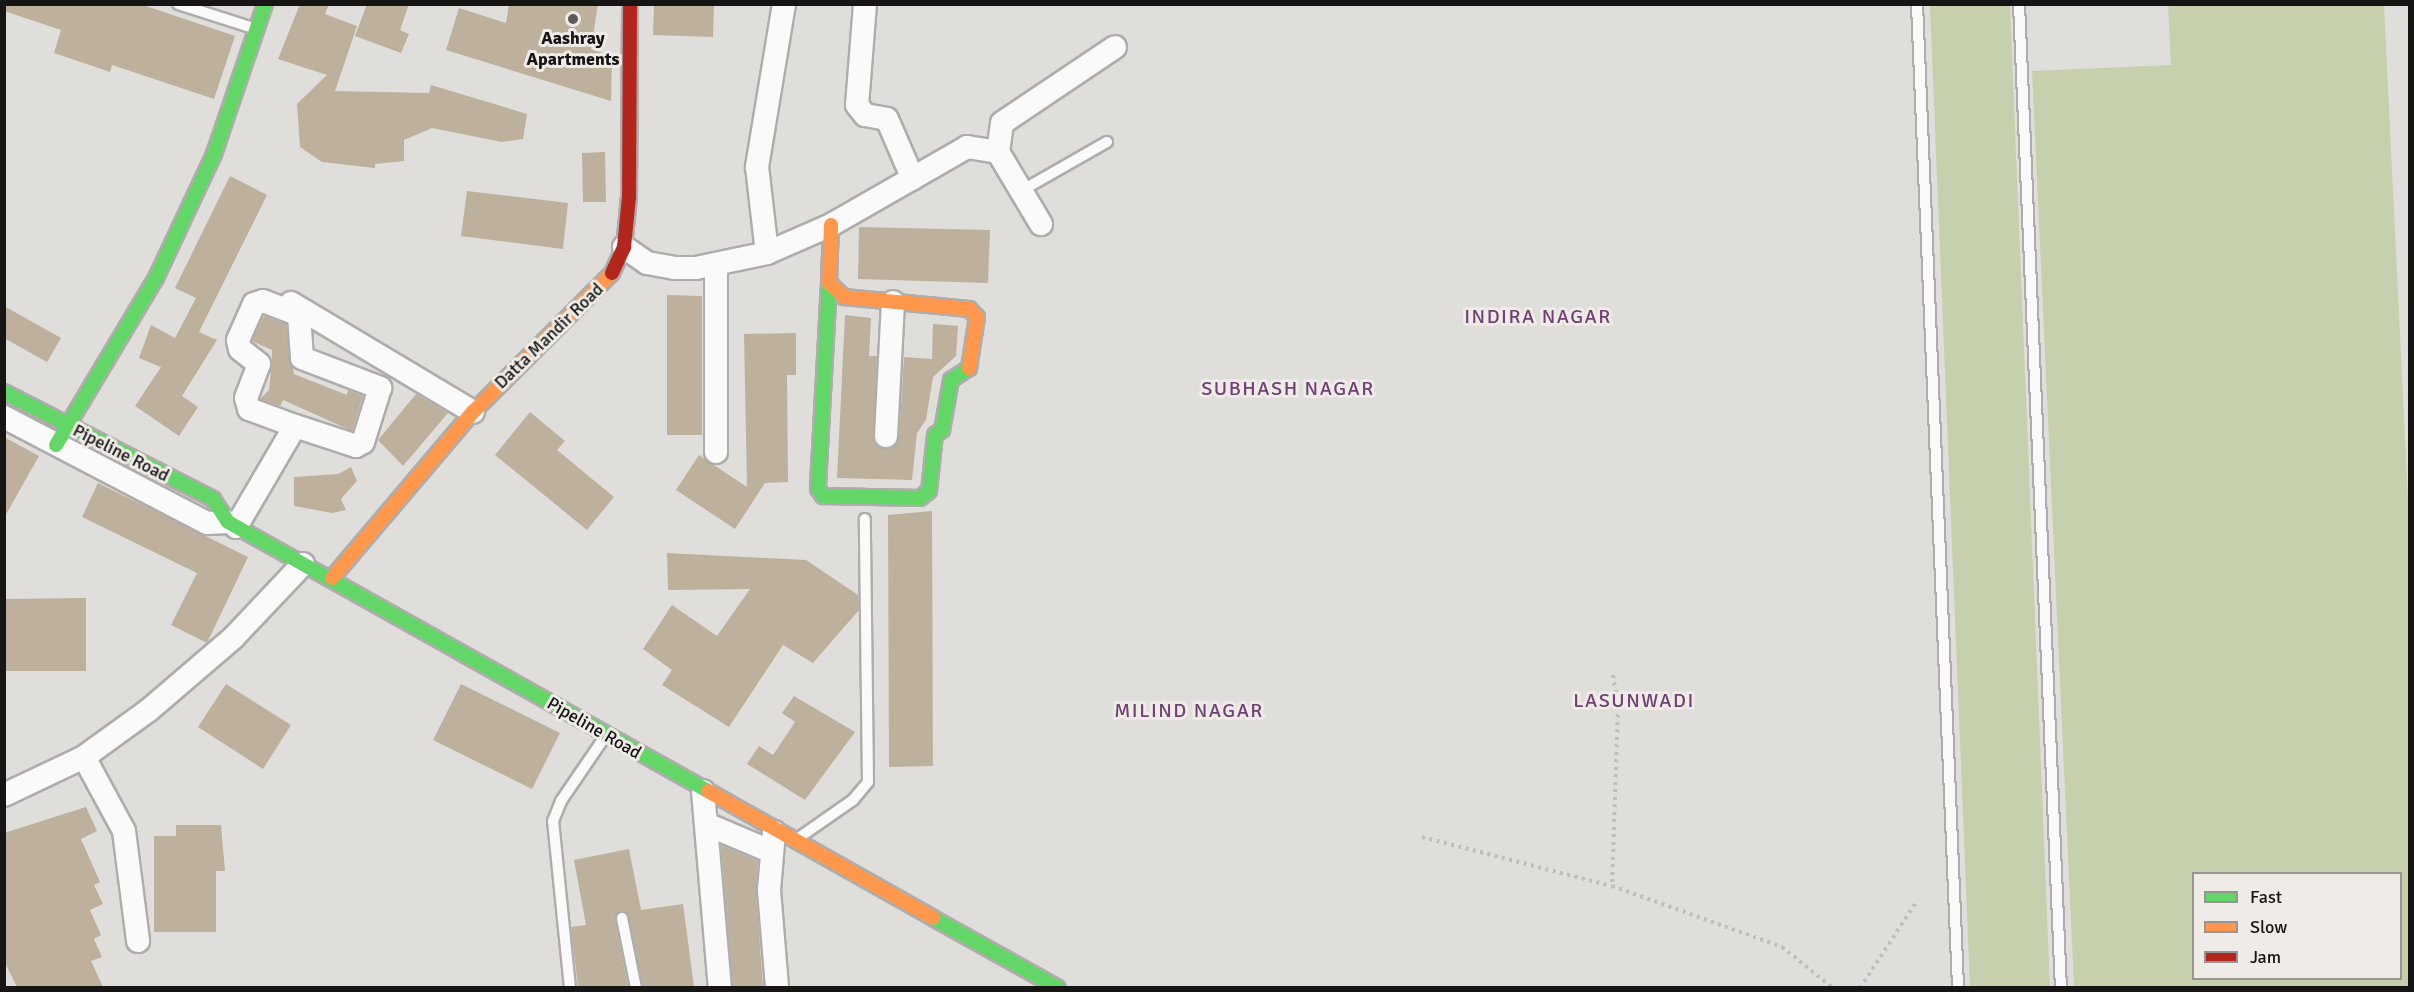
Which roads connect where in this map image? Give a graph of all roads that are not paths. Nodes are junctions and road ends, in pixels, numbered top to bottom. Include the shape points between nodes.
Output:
1 (178, 4) edge
2 (265, 4) edge
3 (630, 4) edge
4 (784, 4) edge
5 (866, 4) edge
6 (1917, 4) edge
7 (2019, 4) edge
8 (256, 29) junction
9 (1115, 47) dead end
10 (1107, 142) dead end
11 (999, 152) junction
12 (913, 179) junction
13 (1021, 191) junction
14 (1041, 224) dead end
15 (831, 225) junction
16 (624, 247) junction
17 (767, 253) junction
18 (716, 264) junction
19 (829, 283) junction
20 (266, 287) dead end
21 (893, 302) junction
22 (4, 392) edge
23 (473, 412) junction
24 (4, 417) edge
25 (295, 426) junction
26 (61, 435) junction
27 (886, 436) dead end
28 (716, 452) dead end
29 (865, 519) dead end
30 (232, 525) junction
31 (303, 564) junction
32 (332, 578) junction
33 (606, 735) junction
34 (84, 757) junction
35 (703, 791) junction
36 (4, 795) edge
37 (706, 824) junction
38 (770, 839) junction
39 (622, 918) dead end
40 (138, 941) dead end
41 (570, 987) edge
42 (636, 987) edge
43 (720, 987) edge
44 (777, 987) edge
45 (1058, 987) edge
46 (1958, 987) edge
47 (2061, 987) edge

1 - 8 lane
2 - 8 street
3 - 16 street, Datta Mandir Road
4 - 17 street via 757,167
5 - 12 street via 857,105 865,115 887,118
6 - 46 lane
7 - 47 lane
8 - 26 street via 214,154 156,278
9 - 11 street via 1002,123
10 - 13 lane
11 - 12 street via 967,147
11 - 13 street
12 - 15 street
13 - 14 street
15 - 17 street
15 - 19 street
16 - 18 street via 647,263 696,268
16 - 23 street, Datta Mandir Road via 611,276
17 - 18 street
18 - 28 street
19 - 21 street via 844,297
19 - 21 street via 819,489 823,496 921,498 929,491 935,435 942,430 951,380 973,366 977,317 969,309
20 - 23 street
21 - 27 street
22 - 26 street, Pipeline Road
23 - 32 street, Datta Mandir Road
24 - 26 street, Pipeline Road
25 - 25 street via 249,409 246,398 259,364 240,349 238,340 254,304 263,301 299,315 302,358 380,388 363,442 356,446
25 - 30 street
26 - 30 street, Pipeline Road via 207,523
29 - 38 lane via 868,782 853,800
30 - 31 street, Pipeline Road
31 - 32 street, Pipeline Road
31 - 34 street via 233,638 149,710
32 - 33 street, Pipeline Road
33 - 35 street, Pipeline Road
33 - 41 lane via 561,801 554,821
34 - 36 street
34 - 40 street via 124,831
35 - 37 street
35 - 38 street, Pipeline Road
37 - 38 street
37 - 43 street
38 - 44 street
38 - 45 street, Pipeline Road via 960,933
39 - 42 lane

